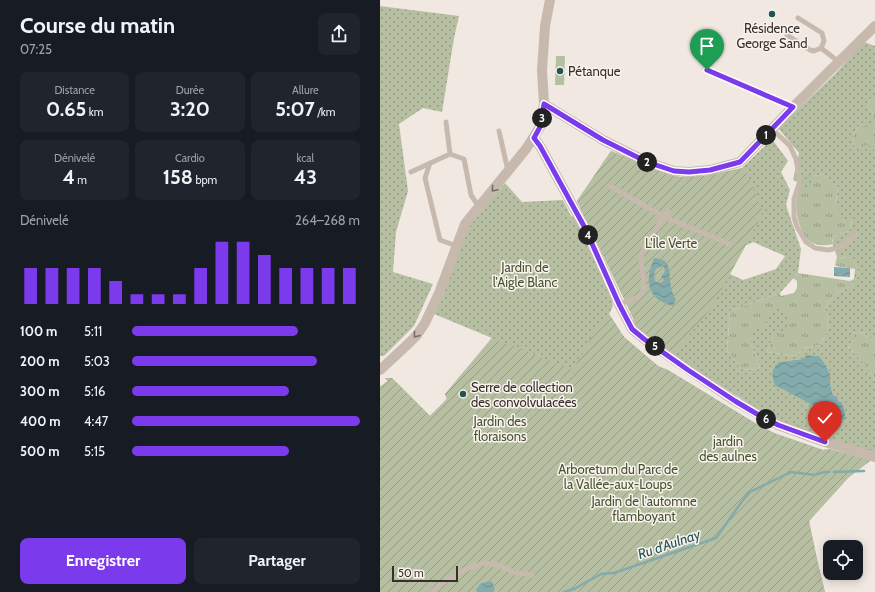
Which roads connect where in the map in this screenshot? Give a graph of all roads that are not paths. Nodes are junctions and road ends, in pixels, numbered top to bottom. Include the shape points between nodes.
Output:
1 (550, 0) edge
2 (798, 18) dead end
3 (875, 26) edge
4 (787, 36) dead end
5 (822, 48) junction
6 (839, 62) junction
7 (707, 70) dead end
8 (544, 104) junction
9 (793, 107) junction
10 (446, 122) dead end
11 (772, 129) junction
12 (499, 131) dead end
13 (534, 138) junction
14 (450, 154) junction
15 (430, 163) junction
16 (411, 172) dead end
17 (508, 172) junction
18 (610, 186) dead end
19 (479, 207) junction
20 (668, 211) dead end
21 (664, 217) junction
22 (856, 235) dead end
23 (730, 244) dead end
24 (456, 246) junction
25 (619, 304) junction
26 (380, 370) edge
27 (874, 456) edge
28 (532, 575) dead end
29 (431, 592) edge

1 - 8 street via 543,49
2 - 5 lane via 822,33
3 - 6 street
4 - 5 lane via 810,50
5 - 6 lane
6 - 9 street
7 - 9 lane
8 - 11 street via 603,140 647,162 674,171 710,170 740,162
8 - 13 street via 540,127
9 - 11 street
10 - 14 lane
11 - 22 lane via 790,146 796,158 800,181 794,199 794,217 806,242 815,248 828,250 842,247
12 - 17 lane
13 - 17 street
13 - 25 street via 585,228
14 - 15 lane
14 - 19 lane via 464,159 472,195
15 - 16 lane
15 - 24 lane via 425,178 440,240
17 -> 19 street
18 - 21 lane
19 - 24 street via 465,224
20 - 21 lane
21 - 23 lane
21 - 25 lane via 641,257 644,288 640,296
24 -> 26 street via 425,323 417,335
25 - 27 street via 632,329 735,401 778,425
28 - 29 lane via 484,563 466,569

